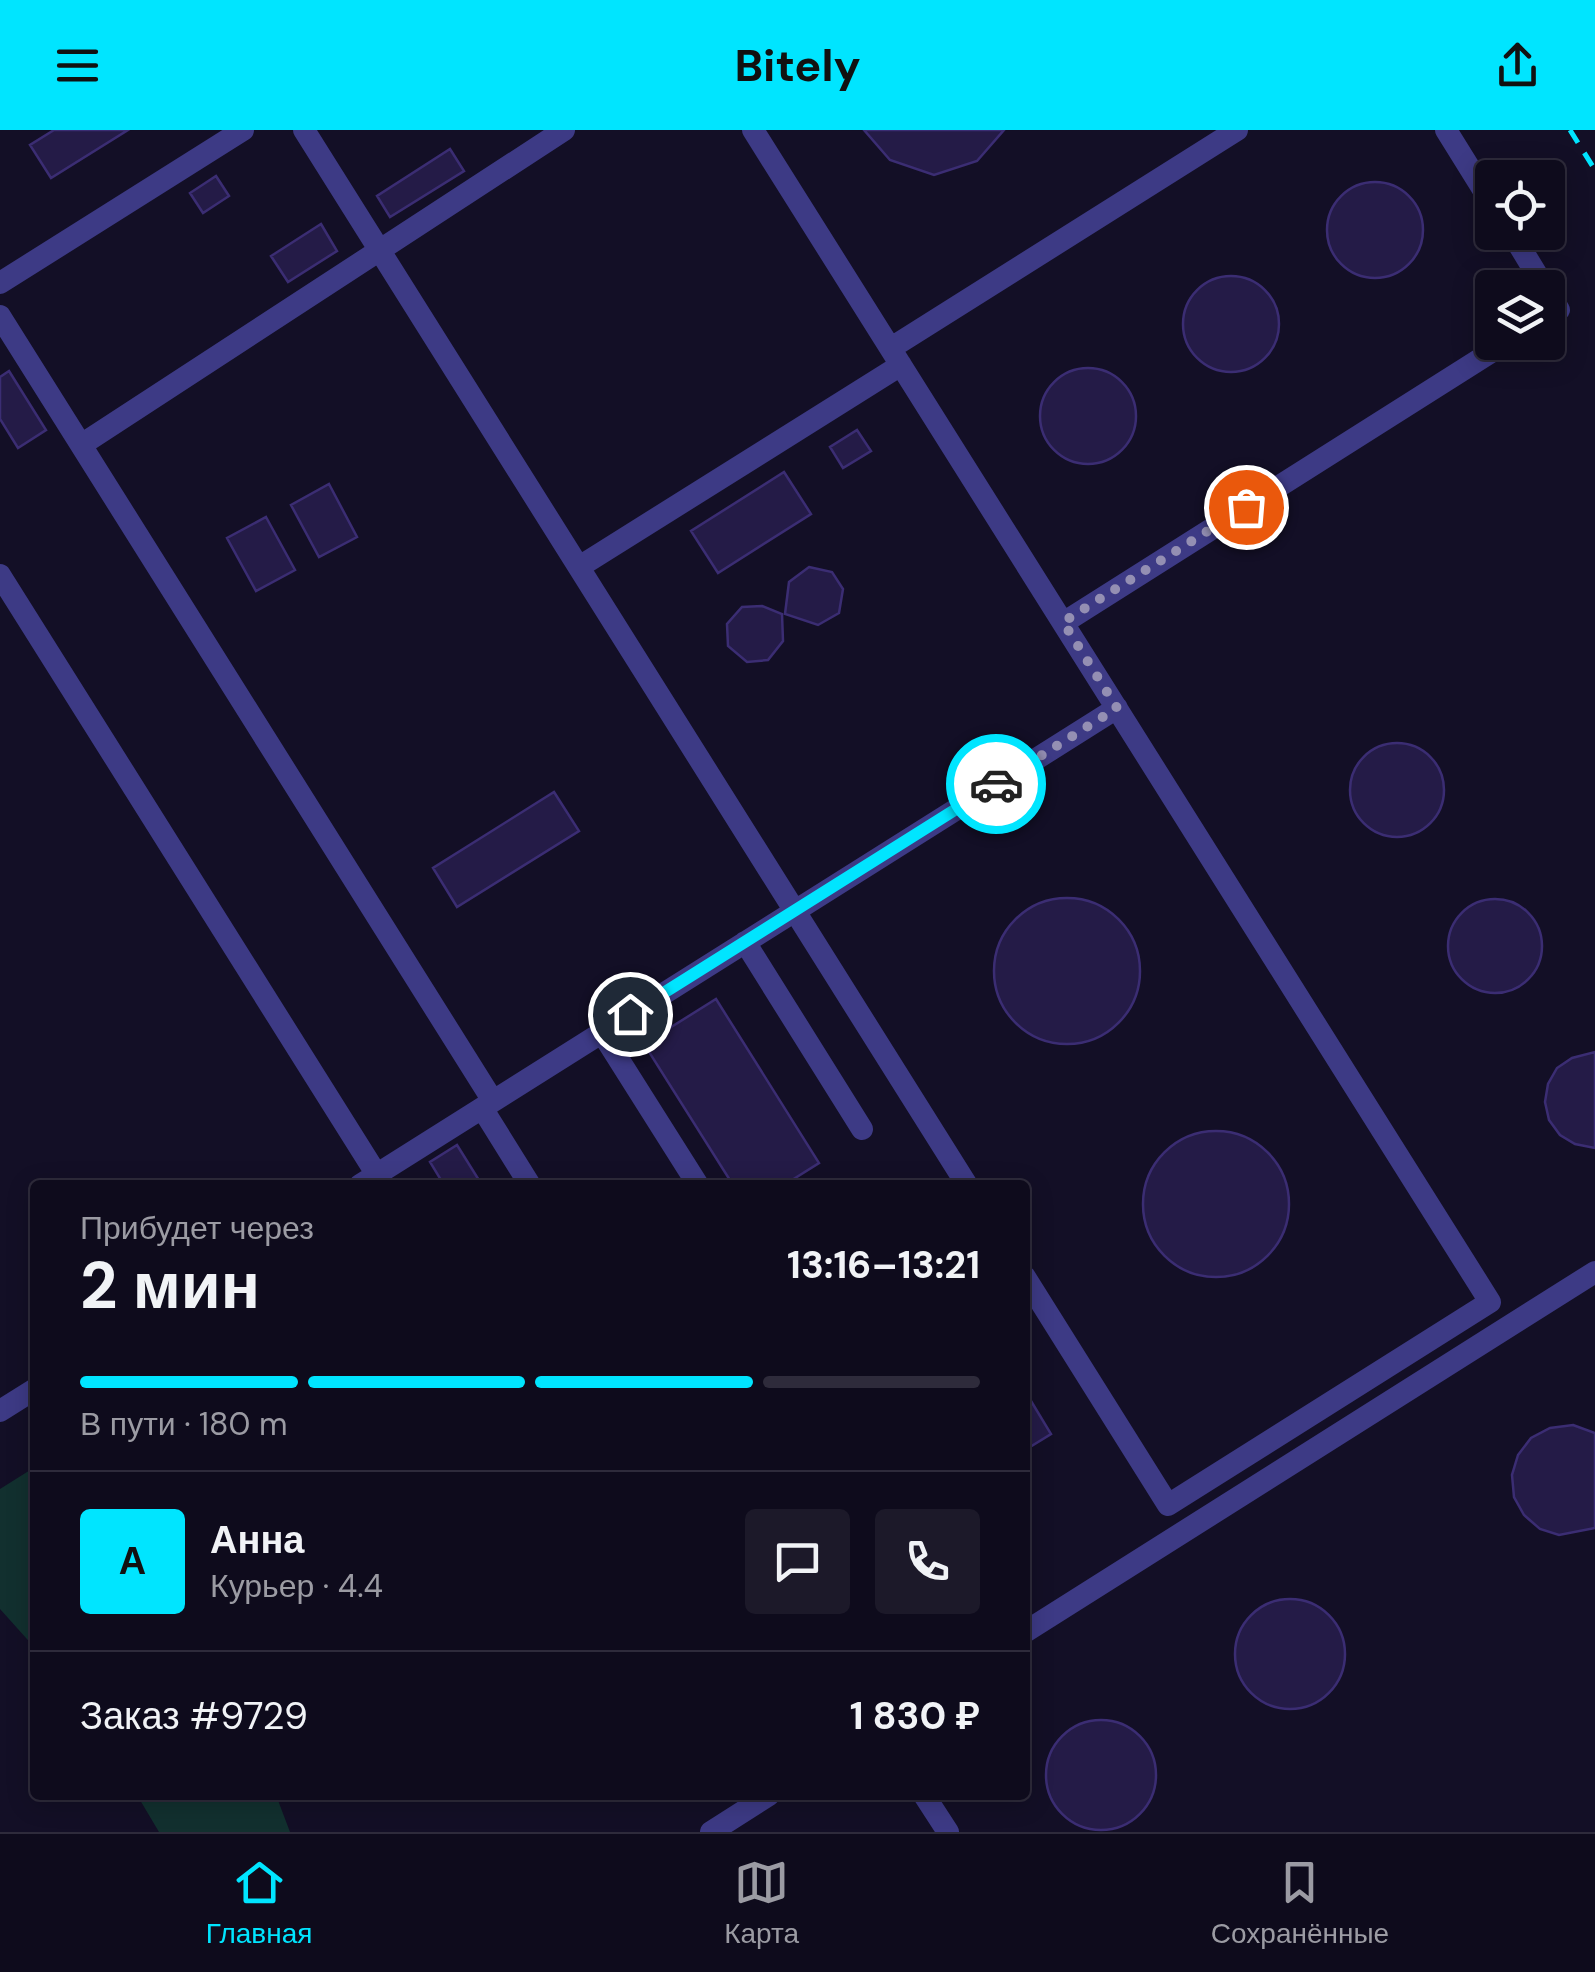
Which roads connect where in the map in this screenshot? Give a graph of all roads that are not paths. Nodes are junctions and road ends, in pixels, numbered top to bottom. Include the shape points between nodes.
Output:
1 (243, 130) edge
2 (304, 130) edge
3 (564, 130) edge
4 (754, 130) edge
5 (1237, 130) edge
6 (1446, 130) edge
7 (1475, 177) edge
8 (380, 250) junction
9 (0, 283) edge
10 (0, 316) edge
11 (896, 356) junction
12 (1478, 360) edge
13 (82, 446) junction
14 (580, 568) junction
15 (0, 575) edge
16 (1063, 622) junction
17 (1117, 708) junction
18 (795, 911) junction
19 (745, 942) junction
20 (602, 1033) junction
21 (488, 1105) junction
22 (862, 1129) dead end
23 (368, 1180) edge
24 (527, 1180) edge
25 (695, 1180) edge
26 (964, 1180) edge
27 (1595, 1272) edge
28 (1030, 1285) edge
29 (30, 1392) edge
30 (0, 1411) edge
31 (1030, 1629) edge
32 (761, 1800) edge
33 (927, 1800) edge
34 (711, 1832) edge
35 (948, 1832) edge

1 - 9 street
2 - 8 street
3 - 8 street
4 - 11 street
5 - 11 street
6 - 7 street
8 - 13 street
8 - 14 street
10 - 13 street
11 - 14 street
11 - 16 street
12 - 16 street
13 - 21 street
14 - 18 street
15 - 23 street
16 - 17 street
17 - 18 street
17 - 28 street via 1490,1302 1168,1505
18 - 19 street
18 - 26 street
19 - 20 street
19 - 22 street
20 - 21 street
20 - 25 street
21 - 23 street
21 - 24 street
27 - 31 street
29 - 30 street
32 - 34 street
33 - 35 street

